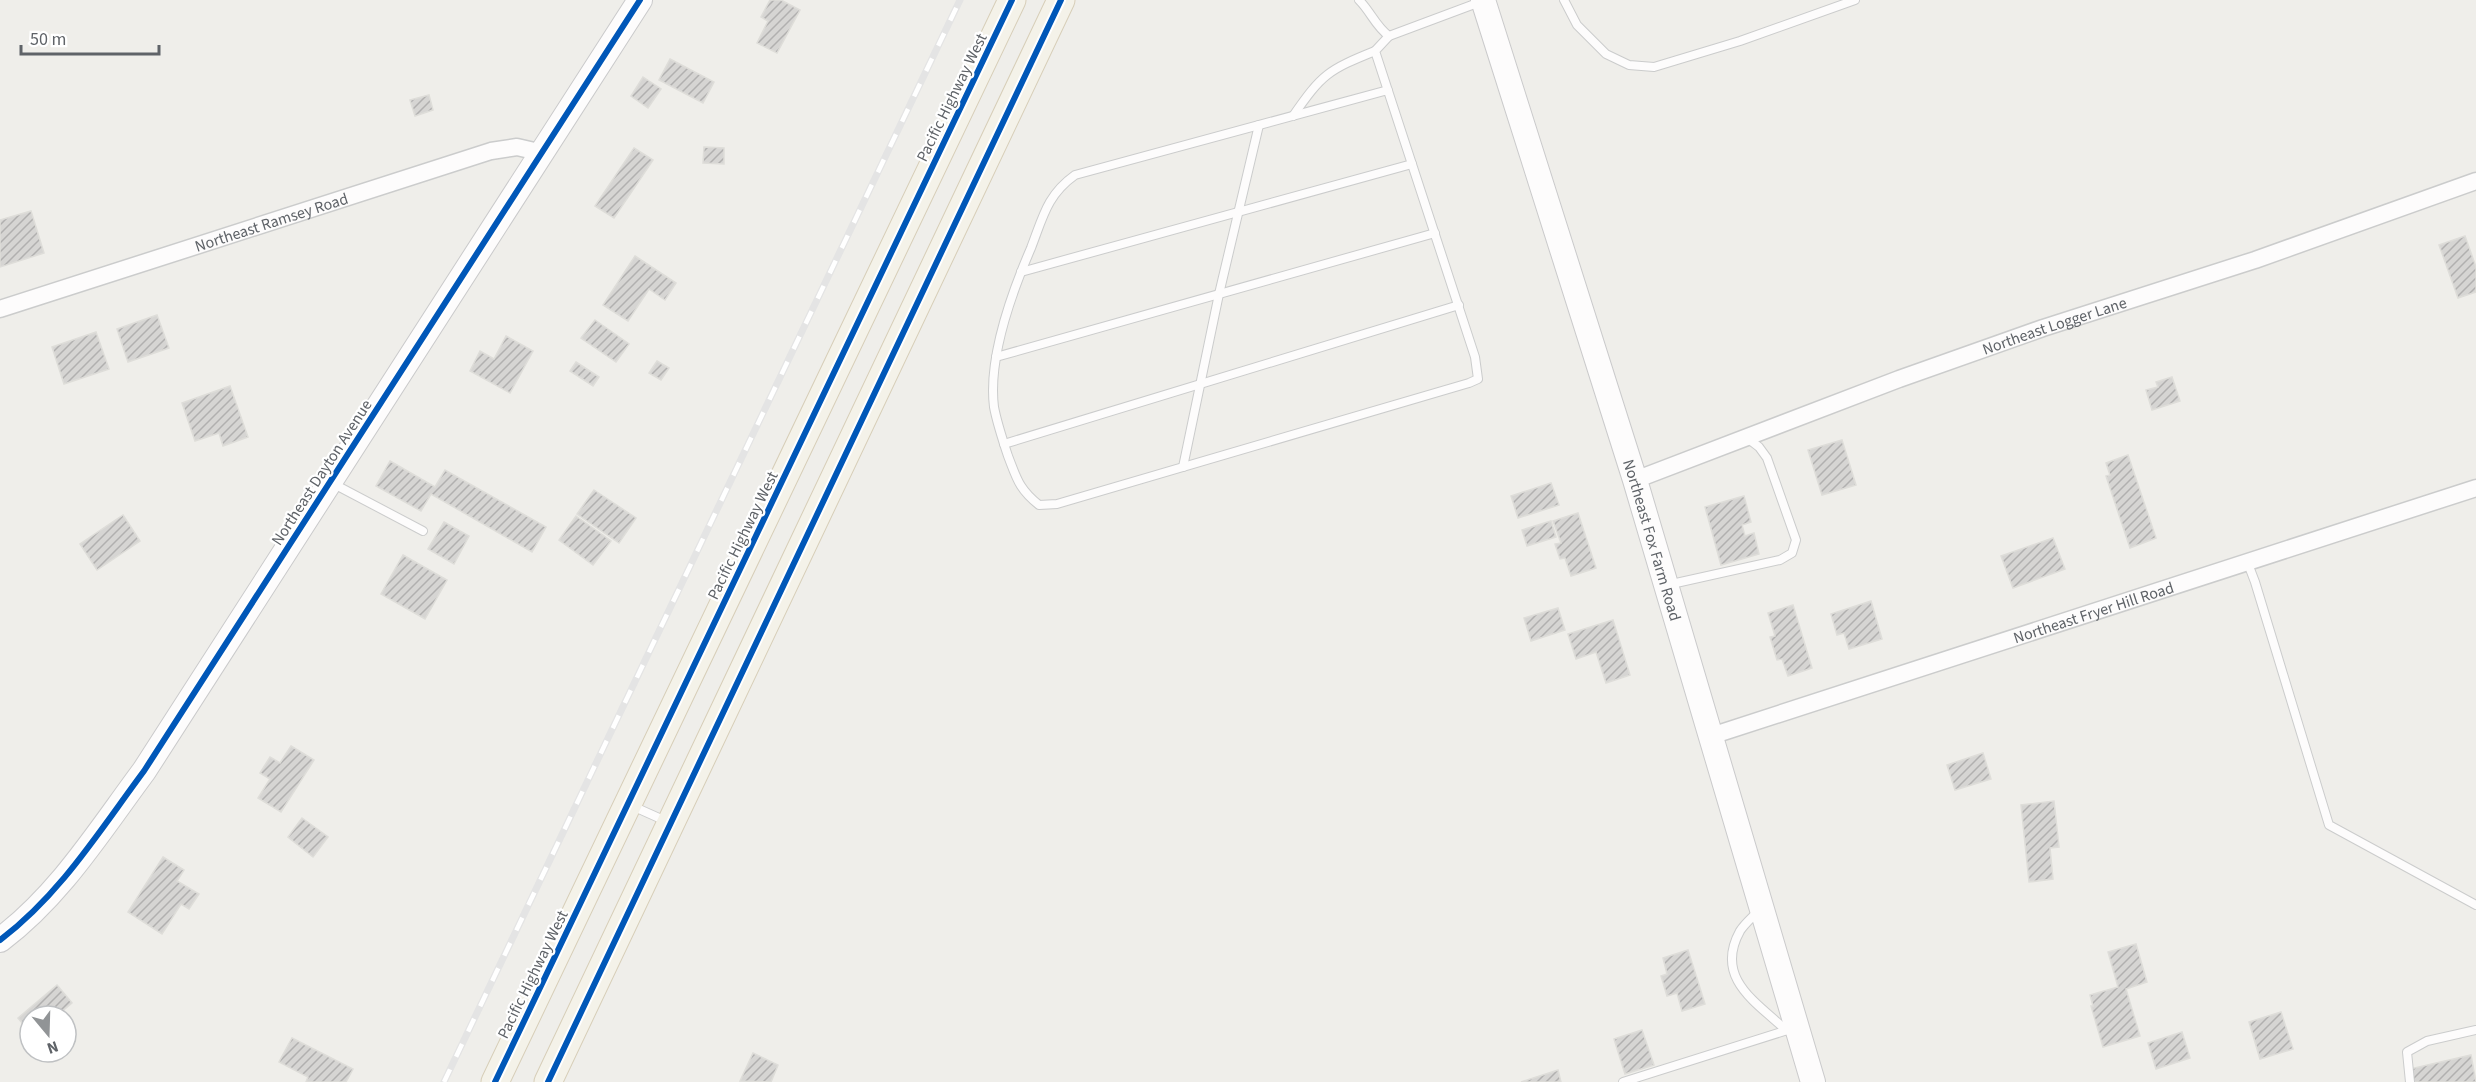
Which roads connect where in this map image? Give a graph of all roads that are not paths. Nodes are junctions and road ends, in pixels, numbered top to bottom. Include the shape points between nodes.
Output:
1 (640, 0) edge
2 (1012, 0) edge
3 (1061, 0) edge
4 (1359, 0) edge
5 (1564, 0) edge
6 (1855, 0) edge
7 (1483, 1) edge
8 (1389, 36) junction
9 (1375, 51) junction
10 (1388, 90) junction
11 (1293, 116) junction
12 (1259, 125) junction
13 (543, 153) junction
14 (1412, 164) junction
15 (2476, 181) edge
16 (1240, 212) junction
17 (1435, 233) junction
18 (1021, 272) junction
19 (1219, 294) junction
20 (1459, 305) junction
21 (0, 309) edge
22 (996, 357) junction
23 (1200, 384) junction
24 (1746, 437) junction
25 (1004, 444) junction
26 (1183, 467) junction
27 (1635, 480) junction
28 (330, 482) junction
29 (2476, 489) edge
30 (423, 531) dead end
31 (2247, 561) junction
32 (1666, 585) junction
33 (1712, 736) junction
34 (628, 804) junction
35 (671, 823) junction
36 (2476, 905) edge
37 (1762, 907) junction
38 (0, 940) edge
39 (1792, 1028) junction
40 (2476, 1030) edge
41 (495, 1082) edge
42 (548, 1082) edge
43 (1623, 1082) edge
44 (1813, 1082) edge
45 (2410, 1082) edge

1 - 13 street, Northeast Dayton Avenue
2 - 34 main road, Pacific Highway West
3 - 35 main road
4 - 8 lane via 1372,13 1379,29
5 - 6 lane via 1577,25 1606,54 1629,65 1654,67
7 - 8 lane
7 - 27 street, Northeast Fox Farm Road
8 - 9 lane
9 - 10 lane
9 - 11 lane via 1336,66 1322,77
10 - 11 lane
10 - 14 lane
11 - 12 lane
12 - 16 lane
12 - 18 lane via 1075,175 1051,198
13 - 21 street, Northeast Ramsey Road via 517,147 491,151
13 - 28 street, Northeast Dayton Avenue
14 - 16 lane
14 - 17 lane
15 - 24 street, Northeast Logger Lane via 2255,260 2021,336
16 - 18 lane
16 - 19 lane
17 - 19 lane
17 - 20 lane
18 - 22 lane
19 - 22 lane
19 - 23 lane
20 - 23 lane
20 - 26 lane via 1478,379
22 - 25 lane via 994,406
23 - 25 lane
23 - 26 lane
24 - 27 street, Northeast Logger Lane
24 - 32 lane via 1767,458 1796,540 1792,553 1780,560
25 - 26 lane via 1025,494 1039,505 1057,504
27 - 32 street, Northeast Fox Farm Road
28 - 30 lane
28 - 38 street, Northeast Dayton Avenue via 144,771 67,876
29 - 31 street, Northeast Fryer Hill Road
31 - 33 street, Northeast Fryer Hill Road
31 - 36 lane via 2329,825
32 - 33 street, Northeast Fox Farm Road
33 - 37 street, Northeast Fox Farm Road
34 - 35 lane
34 - 41 main road, Pacific Highway West
35 - 42 main road
37 - 39 street, Northeast Fox Farm Road
37 - 39 lane via 1740,930 1731,960 1734,978 1741,988
39 - 43 lane
39 - 44 street, Northeast Fox Farm Road
40 - 45 lane via 2427,1041 2407,1052

